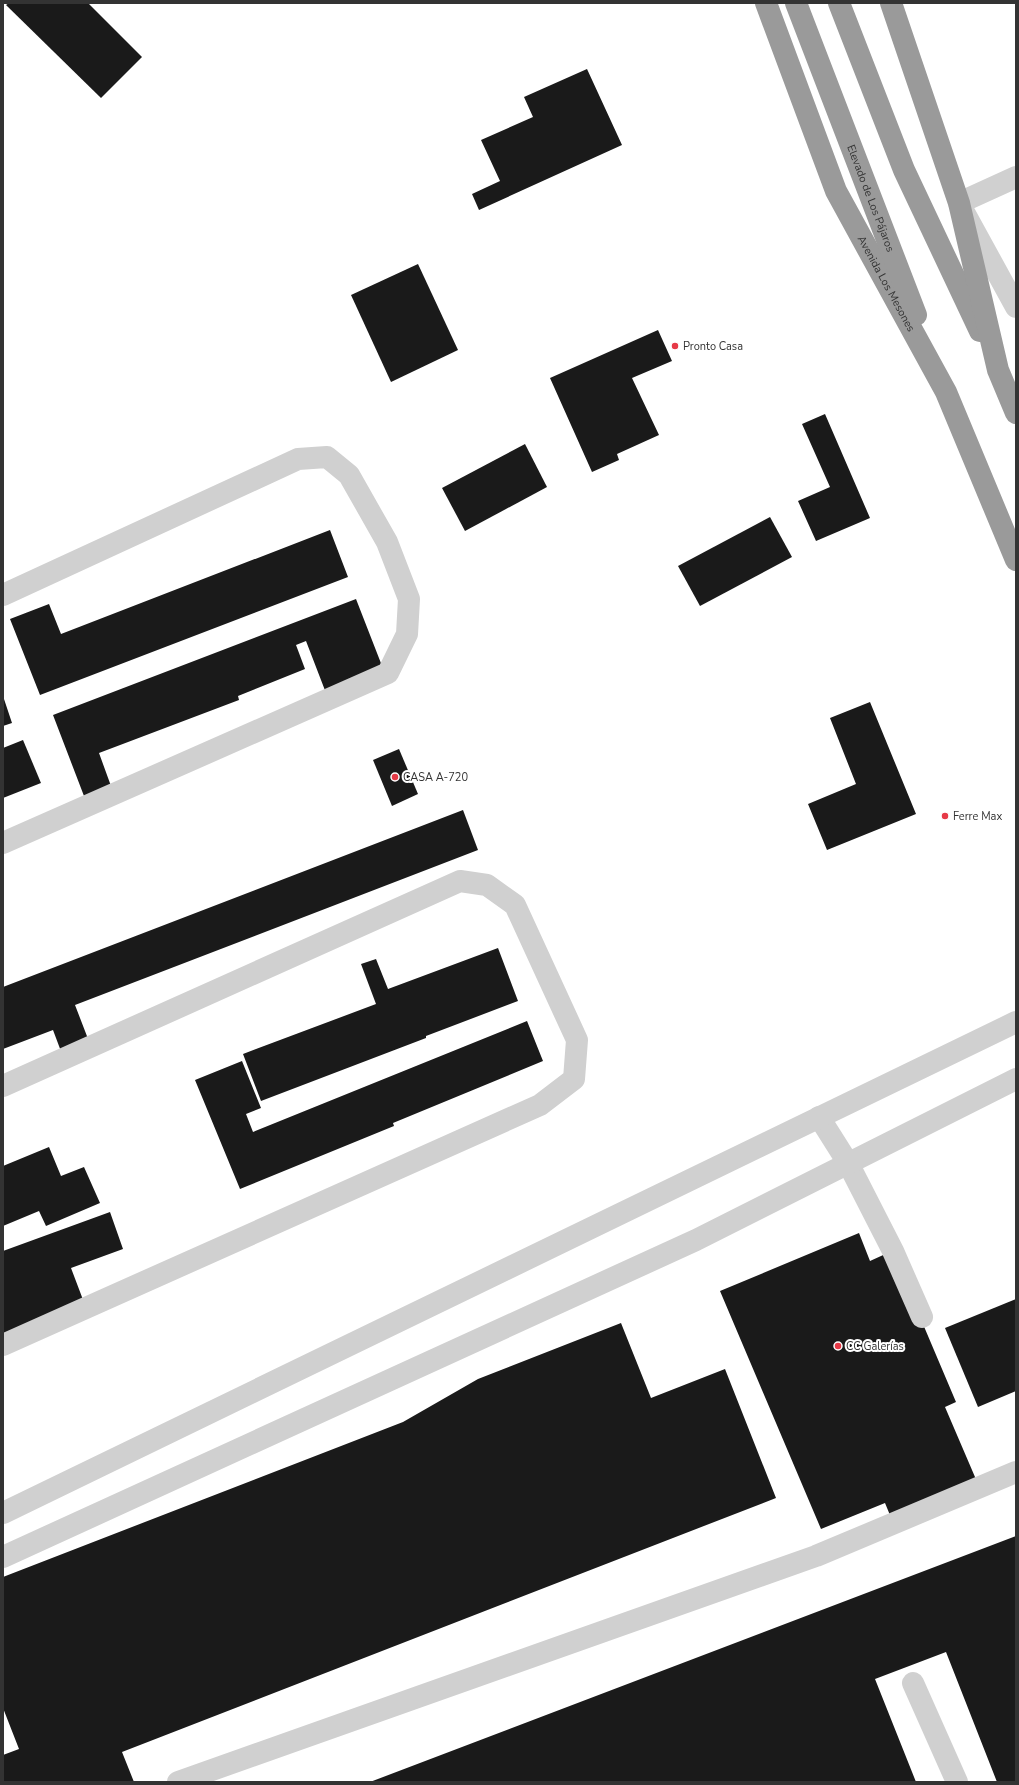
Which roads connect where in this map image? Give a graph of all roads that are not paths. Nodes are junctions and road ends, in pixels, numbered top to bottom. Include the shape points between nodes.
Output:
1 (766, 3) edge
2 (796, 3) edge
3 (839, 3) edge
4 (891, 3) edge
5 (1016, 177) edge
6 (959, 204) junction
7 (1016, 307) edge
8 (998, 370) junction
9 (946, 392) junction
10 (1016, 413) edge
11 (1016, 560) edge
12 (3, 594) edge
13 (3, 843) edge
14 (1016, 1022) edge
15 (1016, 1079) edge
16 (3, 1086) edge
17 (819, 1118) junction
18 (848, 1163) junction
19 (922, 1318) dead end
20 (3, 1345) edge
21 (1016, 1472) edge
22 (3, 1513) edge
23 (3, 1556) edge
24 (913, 1683) dead end
25 (178, 1782) edge
26 (957, 1782) edge

1 - 9 highway, Avenida Los Mesones via 836,191
2 - 9 highway, Elevado de Los Pájaros
3 - 8 highway via 904,170
4 - 6 highway
5 - 6 street
6 - 7 street
6 - 8 highway
8 - 10 highway
9 - 11 highway, Avenida Los Mesones
12 - 13 street via 298,459 327,457 349,475 387,542 409,599 407,634 388,673
14 - 17 street
15 - 18 street
16 - 20 street via 460,881 487,885 515,905 577,1040 574,1079 540,1105
17 - 18 street
17 - 22 street
18 - 19 street via 893,1251
18 - 23 street via 696,1240
21 - 25 street via 816,1556
24 - 26 street

